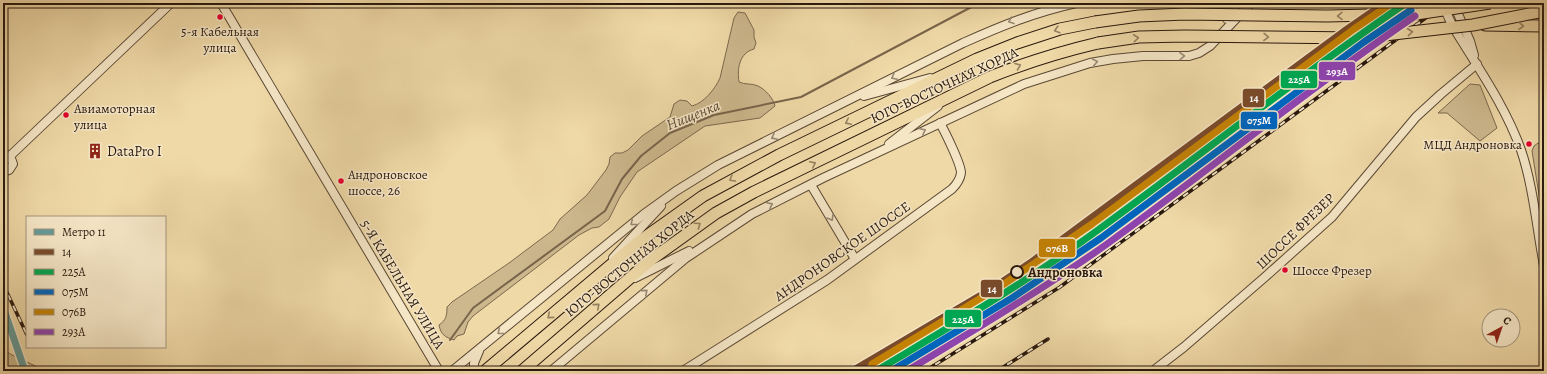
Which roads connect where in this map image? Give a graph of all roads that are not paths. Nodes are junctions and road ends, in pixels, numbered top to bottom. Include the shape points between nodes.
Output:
1 (171, 3) edge
2 (221, 3) edge
3 (1076, 3) edge
4 (1221, 3) edge
5 (1251, 3) edge
6 (1442, 3) edge
7 (1453, 3) edge
8 (1490, 3) edge
9 (1544, 11) edge
10 (1473, 25) junction
11 (1544, 26) edge
12 (1222, 33) junction
13 (1477, 64) junction
14 (952, 72) junction
15 (953, 95) junction
16 (846, 101) junction
17 (940, 123) junction
18 (876, 154) junction
19 (6, 155) edge
20 (3, 172) edge
21 (811, 185) junction
22 (676, 191) junction
23 (712, 239) junction
24 (854, 259) junction
25 (1544, 266) edge
26 (623, 284) junction
27 (586, 287) junction
28 (485, 344) junction
29 (523, 370) edge
30 (439, 371) edge
31 (452, 371) edge
32 (474, 371) edge
33 (485, 371) edge
34 (551, 371) edge
35 (683, 371) edge
36 (1153, 371) edge

1 - 19 street
2 - 30 street, 5-Я КАБЕЛЬНАЯ УЛИЦА
3 -> 16 street via 1003,24
4 - 12 street via 1227,15
5 - 12 street
6 - 13 street, bridge via 1452,25
7 - 13 street
8 -> 14 main road, ЮГО-ВОСТОЧНАЯ ХОРДА, bridge via 1416,14 1140,16 1060,29 1017,43
9 - 10 main road, ЮГО-ВОСТОЧНАЯ ХОРДА, bridge
10 -> 11 main road, bridge
15 -> 10 main road, ЮГО-ВОСТОЧНАЯ ХОРДА, bridge via 990,77 1065,50 1139,37 1358,38
17 -> 12 street via 1054,73 1113,59 1189,56 1210,46
13 - 25 street via 1522,153
13 - 36 street, ШОССЕ ФРЕЗЕР via 1416,117 1332,217 1244,296
14 - 16 street
14 -> 27 main road, ЮГО-ВОСТОЧНАЯ ХОРДА via 779,155 703,196 637,243
15 - 18 street
26 -> 15 main road, ЮГО-ВОСТОЧНАЯ ХОРДА via 716,213
16 -> 22 street via 718,165
18 -> 17 street
17 - 24 street, АНДРОНОВСКОЕ ШОССЕ via 950,141 961,172 958,184
18 - 21 street
19 - 20 street via 12,161 12,166
23 -> 21 street via 752,214
21 -> 24 street
22 - 27 street
22 -> 28 street via 644,214
23 - 26 street
34 -> 23 street
24 - 35 street, АНДРОНОВСКОЕ ШОССЕ via 827,280
29 -> 26 main road, ЮГО-ВОСТОЧНАЯ ХОРДА
27 -> 33 main road, ЮГО-ВОСТОЧНАЯ ХОРДА
28 - 31 street
28 - 32 street via 476,358

